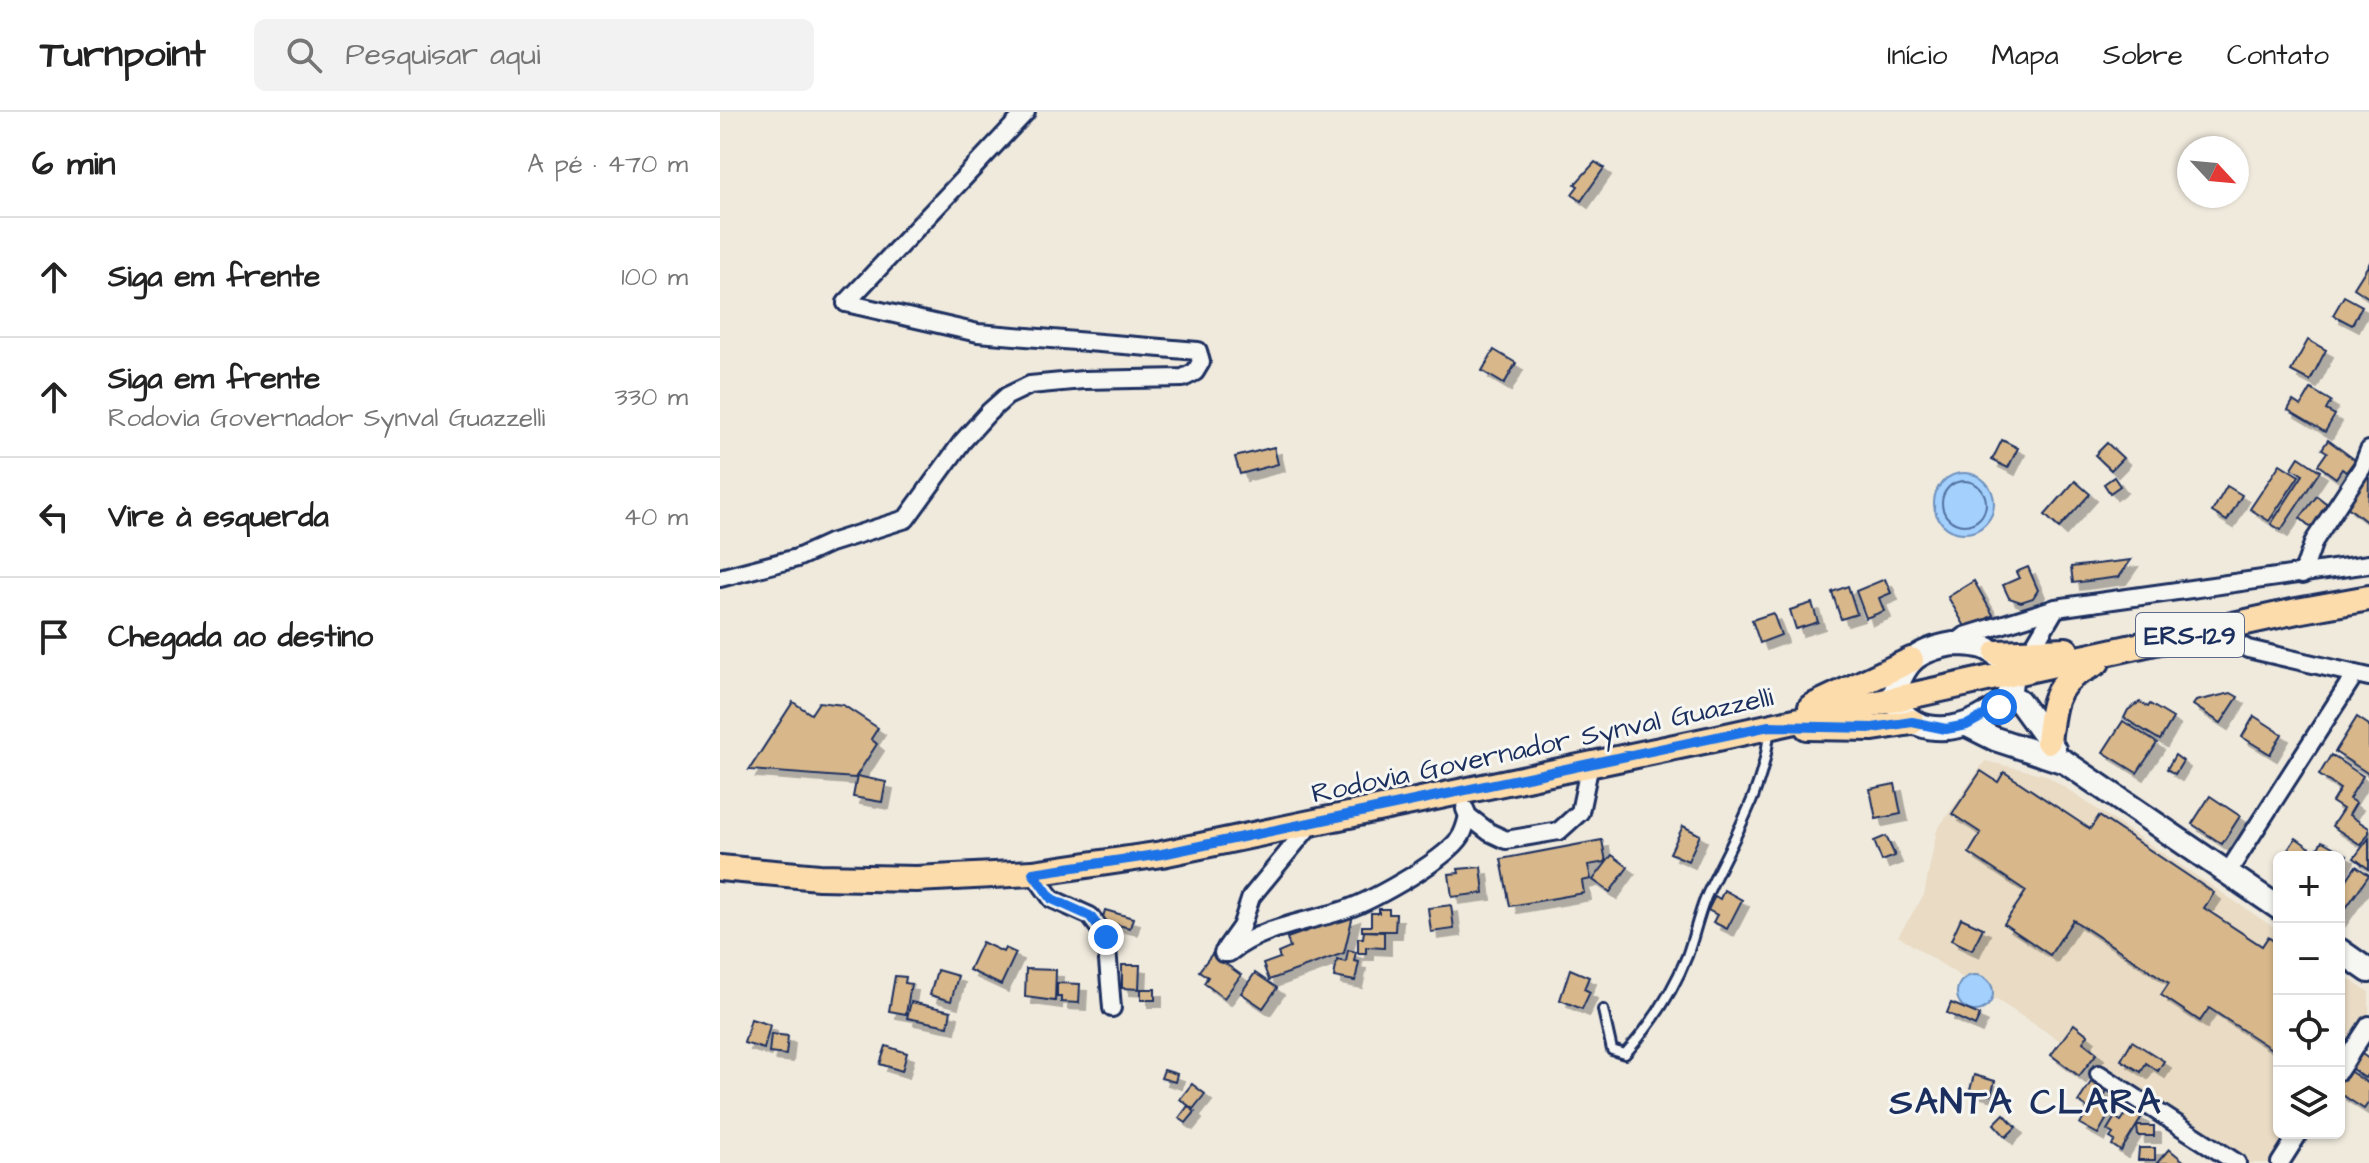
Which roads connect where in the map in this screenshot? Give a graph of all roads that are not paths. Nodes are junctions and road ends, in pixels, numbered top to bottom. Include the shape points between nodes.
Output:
1 (1026, 112) edge
2 (2369, 450) edge
3 (2369, 564) edge
4 (2302, 575) junction
5 (720, 578) edge
6 (2369, 598) edge
7 (2056, 608) junction
8 (2212, 630) junction
9 (1953, 644) junction
10 (2031, 650) junction
11 (2108, 653) junction
12 (1911, 660) junction
13 (2006, 673) junction
14 (2362, 676) edge
15 (1893, 699) junction
16 (1912, 722) junction
17 (1967, 725) junction
18 (1769, 726) junction
19 (2048, 741) junction
20 (2065, 762) junction
21 (1590, 764) junction
22 (1459, 792) junction
23 (1468, 816) junction
24 (1311, 824) junction
25 (720, 868) edge
26 (2228, 872) junction
27 (1033, 873) junction
28 (2273, 904) edge
29 (2345, 954) edge
30 (2369, 971) edge
31 (1112, 1008) dead end
32 (1603, 1010) dead end
33 (2369, 1025) edge
34 (2342, 1067) edge
35 (2099, 1074) dead end
36 (2295, 1139) edge
37 (2237, 1163) edge
38 (2280, 1163) edge

1 - 5 street via 846,303 978,333 1198,351 1201,362 1195,372 1183,378 1030,385 989,412 906,519 797,558
2 - 4 street via 2314,541
3 - 4 street
4 - 7 street
6 - 8 main road, Rodovia Governador Synval Guazzelli / ERS-129
7 - 9 street
7 - 10 street
8 - 11 main road, Rodovia Governador Synval Guazzelli / ERS-129
8 - 14 street via 2248,649
9 - 12 street via 1926,650
9 - 13 street via 1982,646
10 - 11 main road
10 - 13 main road
11 - 13 main road, Rodovia Governador Synval Guazzelli / ERS-129
11 - 19 main road via 2061,686 2054,698
12 - 15 street
12 - 18 main road
13 - 15 main road, Rodovia Governador Synval Guazzelli / ERS-129
13 - 17 street via 1999,707
13 - 19 street
14 - 26 street
15 - 16 street
15 - 18 main road, Rodovia Governador Synval Guazzelli / ERS-129
16 - 17 street via 1934,729
16 - 18 main road via 1873,728
17 - 20 street
18 - 21 main road, Rodovia Governador Synval Guazzelli / ERS-129
18 - 32 lane via 1757,788 1705,900 1668,998 1625,1054 1612,1050
19 - 20 street
20 - 26 street
21 - 22 main road, Rodovia Governador Synval Guazzelli / ERS-129
21 - 23 street via 1580,812 1559,831 1506,840
22 - 23 street
22 - 24 main road, Rodovia Governador Synval Guazzelli / ERS-129
23 - 24 street via 1461,838 1395,885 1342,912 1284,926 1223,953 1241,927 1251,897
24 - 27 main road, Rodovia Governador Synval Guazzelli / ERS-129
25 - 27 main road, Rodovia Governador Synval Guazzelli / ERS-129 via 877,879
26 - 28 street
27 - 31 street via 1052,899 1090,916 1106,937
29 - 30 street
33 - 34 street
35 - 37 street
36 - 38 street

